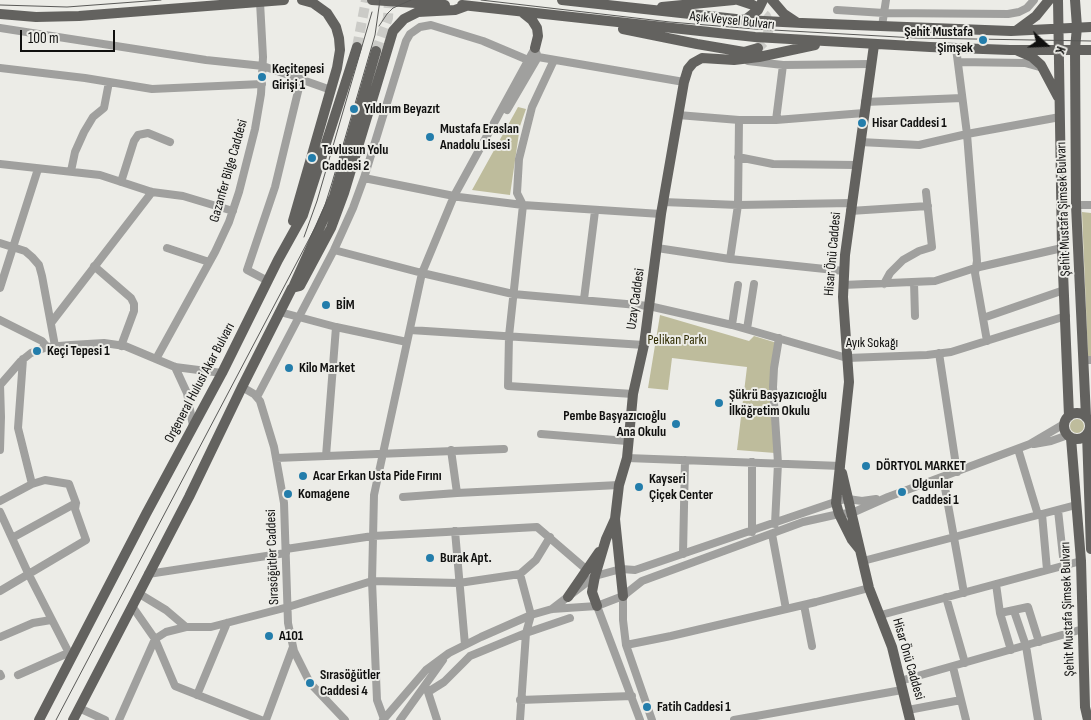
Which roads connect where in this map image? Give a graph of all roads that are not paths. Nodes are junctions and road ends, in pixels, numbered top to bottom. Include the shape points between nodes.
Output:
1 (284, 0) edge
2 (302, 0) edge
3 (372, 0) edge
4 (562, 0) edge
5 (734, 0) edge
6 (738, 0) edge
7 (772, 0) edge
8 (886, 0) edge
9 (1034, 0) edge
10 (1049, 0) edge
11 (1058, 0) edge
12 (1075, 0) edge
13 (575, 1) edge
14 (260, 2) junction
15 (758, 3) edge
16 (466, 6) junction
17 (638, 9) junction
18 (837, 10) dead end
19 (521, 12) junction
20 (884, 13) junction
21 (0, 14) edge
22 (571, 17) junction
23 (745, 20) junction
24 (802, 23) junction
25 (882, 26) junction
26 (1077, 27) junction
27 (1091, 27) edge
28 (0, 28) edge
29 (1058, 28) junction
30 (1016, 30) junction
31 (829, 42) junction
32 (874, 45) junction
33 (357, 47) tunnel mouth
34 (758, 48) dead end
35 (956, 48) junction
36 (1059, 49) junction
37 (1075, 49) junction
38 (1010, 50) junction
39 (1091, 50) edge
40 (376, 51) tunnel mouth
41 (536, 53) junction
42 (528, 60) junction
43 (554, 60) junction
44 (734, 60) junction
45 (958, 62) junction
46 (871, 64) junction
47 (783, 65) junction
48 (263, 66) junction
49 (0, 68) edge
50 (1043, 68) junction
51 (301, 79) junction
52 (110, 82) junction
53 (684, 82) junction
54 (262, 84) junction
55 (331, 90) junction
56 (962, 98) junction
57 (1060, 100) junction
58 (865, 102) junction
59 (864, 113) junction
60 (678, 115) junction
61 (1060, 117) junction
62 (739, 120) junction
63 (776, 120) junction
64 (967, 134) junction
65 (170, 142) dead end
66 (860, 142) junction
67 (738, 157) junction
68 (0, 164) edge
69 (856, 165) junction
70 (38, 169) junction
71 (71, 171) junction
72 (364, 178) junction
73 (121, 182) junction
74 (152, 192) junction
75 (926, 192) dead end
76 (456, 197) junction
77 (663, 202) junction
78 (523, 205) junction
79 (738, 205) junction
80 (1076, 205) junction
81 (1091, 205) edge
82 (928, 206) junction
83 (851, 207) junction
84 (233, 211) junction
85 (595, 211) junction
86 (660, 214) junction
87 (0, 243) edge
88 (13, 248) junction
89 (167, 248) dead end
90 (657, 248) junction
91 (1062, 248) junction
92 (334, 250) junction
93 (730, 259) junction
94 (278, 260) junction
95 (209, 262) junction
96 (94, 266) junction
97 (975, 268) junction
98 (844, 270) junction
99 (422, 273) junction
100 (268, 281) junction
101 (914, 282) junction
102 (754, 284) dead end
103 (884, 284) junction
104 (738, 285) dead end
105 (843, 285) junction
106 (0, 288) edge
107 (292, 288) junction
108 (1064, 290) junction
109 (514, 294) junction
110 (584, 299) junction
111 (649, 306) junction
112 (280, 312) junction
113 (915, 316) dead end
114 (1066, 316) junction
115 (298, 318) junction
116 (983, 318) junction
117 (0, 320) edge
118 (51, 323) junction
119 (732, 325) junction
120 (336, 327) junction
121 (747, 329) junction
122 (410, 330) junction
123 (509, 336) junction
124 (779, 338) junction
125 (987, 341) junction
126 (407, 342) junction
127 (51, 346) junction
128 (121, 346) junction
129 (644, 346) junction
130 (939, 354) junction
131 (847, 358) junction
132 (23, 359) junction
133 (156, 359) junction
134 (1087, 360) edge
135 (175, 366) junction
136 (222, 373) junction
137 (0, 384) edge
138 (242, 387) junction
139 (634, 394) junction
140 (257, 397) junction
141 (1066, 420) junction
142 (1089, 424) edge
143 (194, 426) junction
144 (542, 434) dead end
145 (1069, 436) junction
146 (628, 442) junction
147 (1030, 444) junction
148 (504, 449) dead end
149 (1018, 449) junction
150 (0, 450) edge
151 (451, 450) junction
152 (383, 454) junction
153 (326, 456) junction
154 (276, 458) junction
155 (627, 458) junction
156 (685, 460) junction
157 (752, 462) junction
158 (778, 463) junction
159 (841, 466) junction
160 (957, 472) junction
161 (943, 477) junction
162 (32, 484) junction
163 (619, 485) junction
164 (457, 493) junction
165 (888, 497) junction
166 (403, 498) dead end
167 (848, 499) junction
168 (0, 501) edge
169 (76, 503) junction
170 (836, 503) junction
171 (1076, 505) junction
172 (1058, 510) junction
173 (852, 513) junction
174 (839, 514) junction
175 (1040, 514) junction
176 (1, 516) edge
177 (615, 519) junction
178 (775, 524) junction
179 (454, 531) junction
180 (752, 532) junction
181 (772, 534) junction
182 (372, 536) junction
183 (550, 537) junction
184 (12, 538) junction
185 (954, 538) junction
186 (1091, 549) edge
187 (860, 550) junction
188 (286, 551) junction
189 (683, 554) junction
190 (863, 561) junction
191 (1081, 561) junction
192 (1064, 566) junction
193 (621, 570) junction
194 (1048, 570) junction
195 (28, 573) junction
196 (591, 573) junction
197 (148, 574) junction
198 (520, 574) junction
199 (372, 581) junction
200 (459, 583) junction
201 (996, 584) junction
202 (869, 588) junction
203 (0, 591) edge
204 (964, 593) junction
205 (138, 594) junction
206 (568, 596) joint
207 (623, 596) junction
208 (946, 597) junction
209 (804, 605) junction
210 (132, 606) junction
211 (597, 606) junction
212 (288, 607) junction
213 (552, 609) junction
214 (786, 609) junction
215 (1014, 611) junction
216 (1000, 613) junction
217 (531, 615) junction
218 (881, 615) junction
219 (570, 618) dead end
220 (51, 620) junction
221 (227, 623) junction
222 (186, 627) junction
223 (1083, 629) junction
224 (526, 633) junction
225 (0, 637) edge
226 (154, 639) junction
227 (1039, 642) junction
228 (465, 644) junction
229 (626, 645) junction
230 (812, 646) dead end
231 (1026, 646) junction
232 (293, 648) junction
233 (1011, 650) junction
234 (449, 653) junction
235 (70, 655) junction
236 (965, 663) junction
237 (953, 666) junction
238 (18, 675) dead end
239 (426, 682) junction
240 (901, 685) junction
241 (428, 692) junction
242 (196, 694) junction
243 (632, 696) junction
244 (520, 700) junction
245 (961, 700) junction
246 (79, 708) junction
247 (240, 712) junction
248 (909, 715) edge
249 (782, 716) edge
250 (39, 720) edge
251 (73, 720) edge
252 (105, 720) edge
253 (119, 720) edge
254 (237, 720) edge
255 (261, 720) edge
256 (266, 720) edge
257 (345, 720) edge
258 (383, 720) edge
259 (400, 720) edge
260 (438, 720) edge
261 (520, 720) edge
262 (640, 720) edge
263 (652, 720) edge
264 (734, 720) edge
265 (966, 720) edge
266 (1038, 720) edge
267 (1088, 720) edge

1 - 14 main road
2 - 55 main road via 327,13 336,27 340,50
3 - 16 main road, Aşık Veysel Bulvarı
4 - 13 main road, Aşık Veysel Bulvarı
5 - 17 main road
6 - 15 main road
7 - 24 main road via 789,18
8 - 20 street
9 - 20 street via 1027,8 1008,14
10 - 30 main road via 1036,16
11 - 29 main road, Şehit Mustafa Şimsek Bulvarı
12 - 26 main road, Şehit Mustafa Şimsek Bulvarı
13 - 17 main road, Aşık Veysel Bulvarı
14 - 21 main road via 79,16
14 - 48 street, Gazanfer Bilge Caddesi
15 - 23 main road via 758,10
16 - 19 main road, Aşık Veysel Bulvarı
16 - 107 main road via 455,10 418,12 404,19 393,31 336,214 300,286
17 - 23 main road, Aşık Veysel Bulvarı
18 - 20 street
19 - 22 main road, Aşık Veysel Bulvarı
19 - 41 main road via 537,28
20 - 25 street
22 - 31 main road, Aşık Veysel Bulvarı
22 - 34 main road via 744,52
23 - 24 main road, Aşık Veysel Bulvarı
24 - 25 main road, Aşık Veysel Bulvarı
25 - 30 main road, Aşık Veysel Bulvarı
26 - 27 main road, Aşık Veysel Bulvarı
26 - 29 main road, Aşık Veysel Bulvarı
26 - 37 main road, Şehit Mustafa Şimsek Bulvarı
28 - 48 street
29 - 30 main road, Aşık Veysel Bulvarı
29 - 36 main road, Şehit Mustafa Şimsek Bulvarı
31 - 32 main road, Aşık Veysel Bulvarı
31 - 44 main road
32 - 35 main road, Aşık Veysel Bulvarı
32 - 46 main road, Hisar Önü Caddesi
33 - 94 main road, Orgeneral Hulusi Akar Bulvarı via 303,215
35 - 38 main road, Aşık Veysel Bulvarı
35 - 45 street
36 - 37 main road, Aşık Veysel Bulvarı
36 - 38 main road, Aşık Veysel Bulvarı
36 - 57 main road, Şehit Mustafa Şimsek Bulvarı
37 - 39 main road, Aşık Veysel Bulvarı
37 - 80 main road, Şehit Mustafa Şimsek Bulvarı
38 - 50 main road via 1026,54
40 - 107 main road via 334,196
41 - 42 street
41 - 43 street
41 - 76 street
42 - 72 street via 483,41 431,25 413,31 406,41
42 - 76 street
43 - 53 street
43 - 78 street via 532,107 521,148 517,193
44 - 47 street
44 - 53 main road via 702,58 688,69
45 - 50 street via 1025,63
45 - 56 street
46 - 47 street
46 - 58 main road, Hisar Önü Caddesi
47 - 63 street
48 - 51 street
48 - 54 street, Gazanfer Bilge Caddesi
49 - 52 street
50 - 57 main road
51 - 55 street
51 - 100 street via 275,187 247,270
52 - 54 street via 152,89
52 - 71 street via 104,108 93,117 84,132
53 - 60 main road, Uzay Caddesi
54 - 84 street, Gazanfer Bilge Caddesi via 255,129
55 - 94 main road via 296,214
56 - 58 street
56 - 64 street
57 - 61 main road, Şehit Mustafa Şimsek Bulvarı
58 - 59 main road, Hisar Önü Caddesi
59 - 63 street
59 - 66 main road, Hisar Önü Caddesi
60 - 62 street
60 - 77 main road, Uzay Caddesi
61 - 64 street
61 - 91 main road, Şehit Mustafa Şimsek Bulvarı
62 - 63 street
62 - 67 street
64 - 66 street via 919,145
64 - 97 street
65 - 73 street via 148,133 138,135
66 - 69 main road, Hisar Önü Caddesi
67 - 69 street via 772,164
67 - 79 street
68 - 70 street
69 - 83 main road, Hisar Önü Caddesi
70 - 71 street
70 - 88 street
71 - 73 street
72 - 76 street
72 - 92 street
73 - 74 street
74 - 84 street via 183,196
74 - 96 street
75 - 82 street
76 - 78 street
76 - 99 street
77 - 79 street
77 - 86 main road, Uzay Caddesi
78 - 85 street
78 - 109 street
79 - 83 street
79 - 93 street
80 - 81 street
80 - 134 main road, Şehit Mustafa Şimsek Bulvarı
82 - 83 street
82 - 103 street via 932,247 903,260
83 - 98 main road, Hisar Önü Caddesi
84 - 95 street, Gazanfer Bilge Caddesi
85 - 86 street
85 - 110 street
86 - 90 main road, Uzay Caddesi
87 - 88 street
88 - 106 street
88 - 118 street via 29,254 39,265
89 - 95 street
90 - 93 street
90 - 111 main road, Uzay Caddesi
91 - 97 street
91 - 108 main road, Şehit Mustafa Şimsek Bulvarı
92 - 99 street, Ayık Sokağı
92 - 115 street
93 - 98 street
94 - 100 main road, Orgeneral Hulusi Akar Bulvarı
95 - 133 street, Gazanfer Bilge Caddesi
96 - 118 street
96 - 128 street via 134,304
97 - 101 street via 935,281
97 - 116 street
98 - 105 main road, Hisar Önü Caddesi
99 - 109 street, Ayık Sokağı
99 - 122 street
100 - 136 main road, Orgeneral Hulusi Akar Bulvarı
101 - 103 street
101 - 113 street
102 - 121 street
103 - 105 street
104 - 119 street
105 - 131 main road, Hisar Önü Caddesi
107 - 112 main road
108 - 114 main road, Şehit Mustafa Şimsek Bulvarı
108 - 116 street
109 - 110 street, Ayık Sokağı
109 - 123 street
110 - 111 street, Ayık Sokağı
111 - 119 street, Ayık Sokağı
111 - 129 main road, Uzay Caddesi
112 - 115 street
112 - 138 main road
114 - 125 street, Ayık Sokağı
114 - 141 main road, Şehit Mustafa Şimsek Bulvarı
115 - 120 street
115 - 140 street
116 - 125 street
117 - 127 street
118 - 127 street
119 - 121 street, Ayık Sokağı
120 - 126 street
120 - 153 street
121 - 124 street, Ayık Sokağı
122 - 123 street
122 - 126 street
123 - 129 street
123 - 139 street via 508,386
124 - 131 street, Ayık Sokağı
124 - 158 street via 773,387
125 - 130 street, Ayık Sokağı
126 - 152 street
127 - 128 street via 104,343
127 - 132 street
128 - 133 street
129 - 139 main road, Uzay Caddesi
130 - 131 street, Ayık Sokağı
130 - 160 street
131 - 159 main road, Hisar Önü Caddesi via 849,382
132 - 137 street
132 - 162 street via 18,428
133 - 135 street
134 - 142 main road, Şehit Mustafa Şimsek Bulvarı
135 - 136 street
135 - 143 street via 187,393
136 - 143 main road, Orgeneral Hulusi Akar Bulvarı
137 - 150 street
138 - 140 street
138 - 197 main road
139 - 146 main road, Uzay Caddesi
140 - 154 street, Sırasöğütler Caddesi
141 - 142 main road via 1076,413
141 - 145 main road via 1064,429
141 - 147 street
142 - 145 main road via 1078,439
142 - 186 main road, Şehit Mustafa Şimsek Bulvarı
143 - 235 main road, Orgeneral Hulusi Akar Bulvarı
144 - 146 street
145 - 147 street
145 - 171 main road, Şehit Mustafa Şimsek Bulvarı
146 - 155 main road, Uzay Caddesi
147 - 149 street
148 - 151 street
149 - 160 street
149 - 175 street
151 - 152 street
151 - 164 street
152 - 153 street
152 - 182 street via 374,496
153 - 154 street
154 - 188 street, Sırasöğütler Caddesi via 284,503
155 - 156 street
155 - 163 main road, Uzay Caddesi
156 - 157 street
156 - 189 street
157 - 158 street
157 - 180 street
158 - 159 street
158 - 178 street
159 - 167 main road, Hisar Önü Caddesi
159 - 170 main road, Hisar Önü Caddesi
160 - 161 street
161 - 165 street
161 - 185 street
162 - 168 street
162 - 169 street via 45,480 69,484
163 - 164 street
163 - 177 main road, Uzay Caddesi
164 - 166 street
165 - 167 street via 862,501
165 - 173 street
167 - 170 street
167 - 173 main road, Hisar Önü Caddesi
169 - 184 street
169 - 195 street via 75,510 86,540
170 - 174 main road, Hisar Önü Caddesi
170 - 178 street
171 - 172 street
171 - 191 main road, Şehit Mustafa Şimsek Bulvarı
172 - 175 street
172 - 192 street
173 - 174 street
173 - 187 main road, Hisar Önü Caddesi
174 - 181 street via 803,522
174 - 187 main road, Hisar Önü Caddesi
175 - 185 street
175 - 194 street
176 - 184 street
177 - 193 main road, Uzay Caddesi
177 - 196 main road, Uzay Caddesi
178 - 180 street
179 - 182 street
179 - 183 street via 537,527
179 - 200 street
180 - 189 street
181 - 207 street via 642,581
181 - 214 street
182 - 188 street
182 - 199 street
183 - 196 street
183 - 198 street via 536,560
184 - 195 street
185 - 190 street
185 - 204 street
187 - 190 main road, Hisar Önü Caddesi
188 - 197 street
188 - 212 street, Sırasöğütler Caddesi
189 - 193 street via 635,570
190 - 202 main road, Hisar Önü Caddesi
191 - 192 street
191 - 223 main road, Şehit Mustafa Şimsek Bulvarı
192 - 194 street
193 - 196 street
193 - 207 main road, Uzay Caddesi
194 - 201 street
195 - 203 street
195 - 220 street
196 - 206 main road
196 - 211 main road, Uzay Caddesi
197 - 205 main road
198 - 200 street
198 - 217 street
199 - 200 street
199 - 212 street
199 - 258 street via 377,700
200 - 228 street
201 - 204 street
201 - 216 street
202 - 209 street
202 - 218 main road, Hisar Önü Caddesi
204 - 208 street
205 - 210 main road
205 - 222 street via 166,610
206 - 213 street
207 - 211 street
207 - 229 street
208 - 218 street
208 - 236 street
209 - 214 street
209 - 230 street
210 - 226 street
210 - 246 main road
211 - 213 street
211 - 243 street
212 - 221 street
212 - 232 street, Sırasöğütler Caddesi
213 - 217 street
214 - 229 street
215 - 216 street
215 - 227 street via 1028,607
215 - 231 street
216 - 233 street
217 - 224 street
217 - 228 street
218 - 240 main road, Hisar Önü Caddesi
219 - 224 street
220 - 225 street via 33,623
220 - 235 street
221 - 222 street
221 - 242 street
222 - 226 street via 170,630
223 - 227 street
223 - 267 main road, Şehit Mustafa Şimsek Bulvarı
224 - 241 street via 470,656 444,682
224 - 244 street
226 - 242 street via 175,686
226 - 253 street
227 - 231 street
228 - 234 street
229 - 263 street
231 - 233 street
231 - 266 street
232 - 256 street
232 - 257 street, Sırasöğütler Caddesi via 310,683
233 - 236 street
234 - 239 street
234 - 258 street via 426,670
235 - 238 street
235 - 250 main road, Orgeneral Hulusi Akar Bulvarı
236 - 237 street
237 - 240 street
237 - 245 street
239 - 241 street
239 - 259 street
240 - 248 main road, Hisar Önü Caddesi
240 - 249 street
241 - 260 street
242 - 247 street
243 - 244 street
243 - 262 street
244 - 261 street
245 - 248 street
245 - 265 street
246 - 251 main road
246 - 252 street
247 - 254 street
247 - 255 street
249 - 264 street

